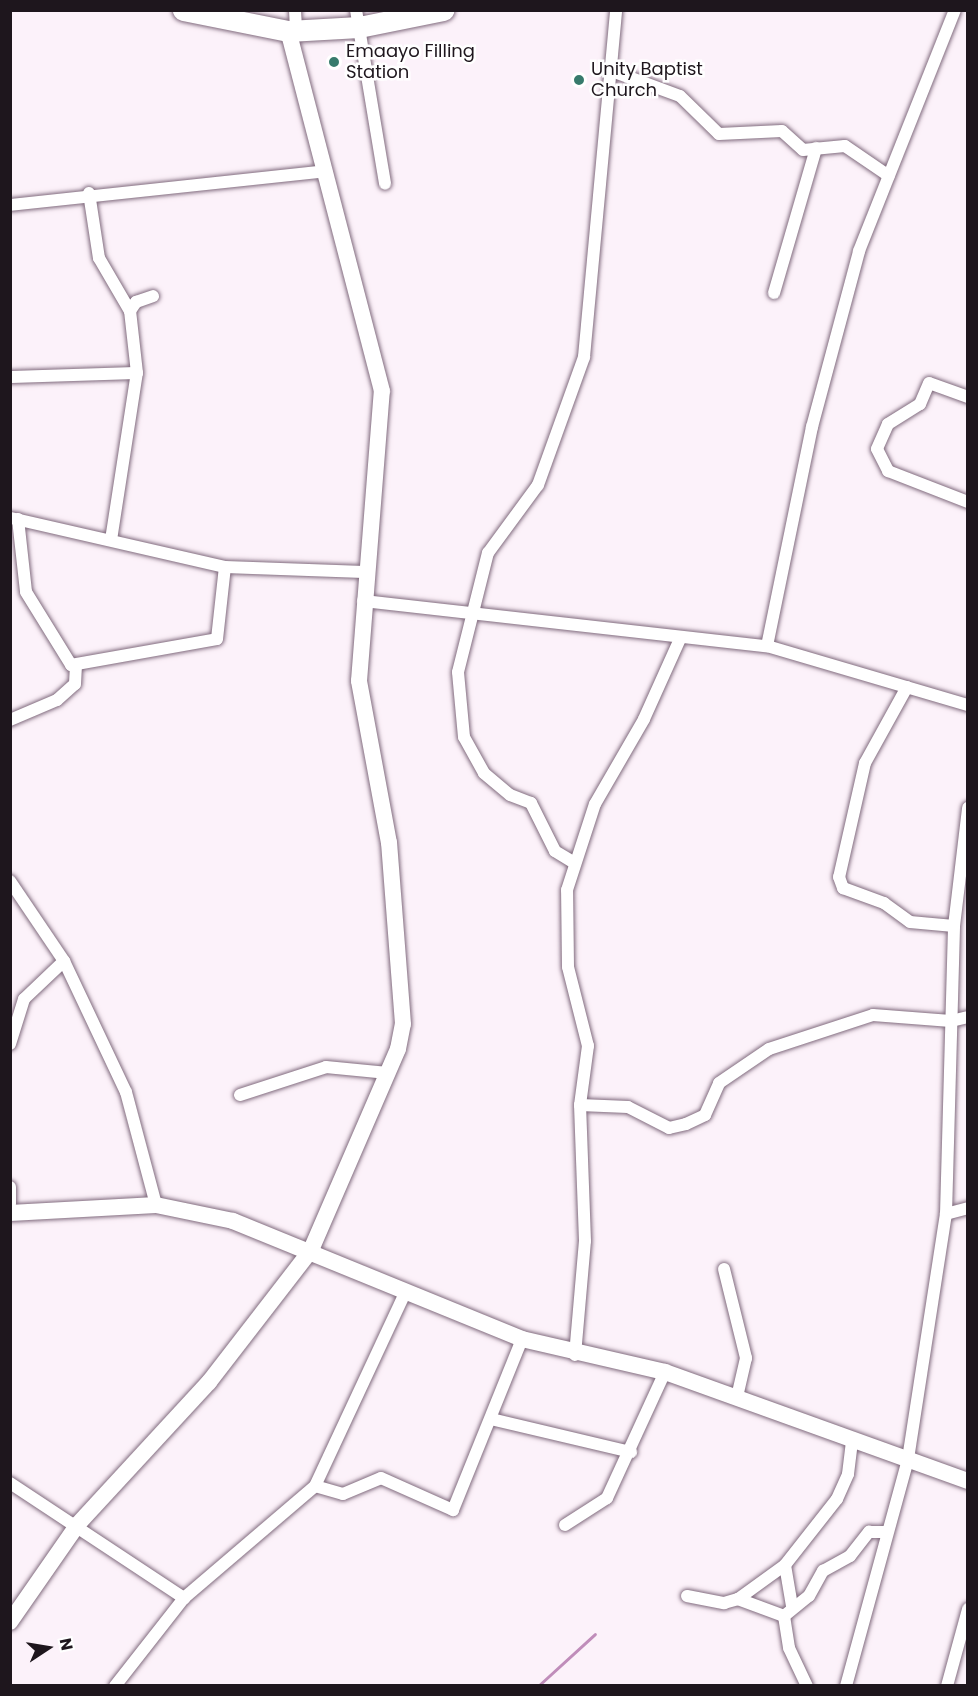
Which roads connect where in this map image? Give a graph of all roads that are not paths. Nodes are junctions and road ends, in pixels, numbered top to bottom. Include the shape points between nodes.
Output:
1 (183, 10) edge
2 (442, 10) edge
3 (616, 10) edge
4 (955, 10) edge
5 (357, 19) edge
6 (293, 24) edge
7 (612, 71) junction
8 (816, 148) junction
9 (326, 171) junction
10 (889, 176) junction
11 (385, 184) dead end
12 (89, 193) junction
13 (10, 205) edge
14 (774, 293) dead end
15 (153, 296) dead end
16 (130, 311) junction
17 (137, 373) junction
18 (10, 376) edge
19 (968, 397) edge
20 (968, 502) edge
21 (14, 518) edge
22 (111, 540) junction
23 (225, 567) junction
24 (364, 572) junction
25 (363, 602) junction
26 (473, 617) junction
27 (680, 639) junction
28 (766, 646) junction
29 (76, 665) junction
30 (907, 687) junction
31 (968, 705) edge
32 (10, 720) edge
33 (968, 808) edge
34 (573, 862) junction
35 (10, 881) edge
36 (954, 926) junction
37 (64, 961) junction
38 (968, 1017) edge
39 (951, 1021) junction
40 (10, 1044) edge
41 (388, 1072) junction
42 (240, 1095) dead end
43 (580, 1105) junction
44 (10, 1187) edge
45 (10, 1204) edge
46 (156, 1205) junction
47 (968, 1208) edge
48 (10, 1213) edge
49 (946, 1214) junction
50 (311, 1250) junction
51 (724, 1269) dead end
52 (406, 1291) junction
53 (522, 1339) junction
54 (574, 1355) junction
55 (665, 1372) junction
56 (737, 1396) junction
57 (491, 1419) junction
58 (852, 1439) junction
59 (631, 1452) junction
60 (908, 1458) junction
61 (968, 1481) edge
62 (10, 1484) edge
63 (315, 1486) junction
64 (78, 1524) junction
65 (565, 1525) dead end
66 (884, 1532) junction
67 (785, 1565) junction
68 (687, 1596) dead end
69 (184, 1598) junction
70 (738, 1599) junction
71 (968, 1609) edge
72 (788, 1611) junction
73 (10, 1622) edge
74 (115, 1686) edge
75 (807, 1686) edge
76 (846, 1686) edge
77 (947, 1686) edge

1 - 6 highway
2 - 5 highway
3 - 7 street
4 - 10 street
5 - 6 highway
5 - 11 street
6 - 9 street
7 - 8 street via 680,96 719,134 782,131 803,150
7 - 26 street via 584,357 538,485 488,553
8 - 10 street via 845,146
8 - 14 street
9 - 12 street
9 - 24 street via 382,391
10 - 28 street via 835,334
12 - 13 street
12 - 16 street via 99,258
15 - 16 street via 136,302
16 - 17 street
17 - 18 street
17 - 22 street
19 - 20 street via 929,383 920,404 888,424 877,449 888,471
21 - 22 street
21 - 29 street via 26,592 71,665
22 - 23 street
23 - 24 street
23 - 29 street via 218,639
24 - 25 street
25 - 26 street
25 - 41 street via 362,710 389,843 403,995 403,1024
26 - 27 street
26 - 34 street via 458,672 464,737 484,773 510,795 531,803 555,851
27 - 28 street
27 - 34 street via 644,720 595,804
28 - 30 street
29 - 32 street via 75,684 57,700
30 - 31 street
30 - 36 street via 865,763 839,877 843,888 884,903 910,922
33 - 36 street
34 - 43 street via 563,932 588,1046
35 - 37 street
36 - 39 street
37 - 40 street via 24,999
37 - 46 street via 126,1092
38 - 39 street
39 - 43 street via 873,1015 769,1049 719,1083 705,1115 669,1128 628,1107
39 - 49 street
41 - 42 street via 326,1067
41 - 50 street
43 - 54 street via 585,1241
44 - 45 street
46 - 48 street
46 - 50 street via 232,1221
47 - 49 street
49 - 60 street
50 - 52 street
50 - 64 street via 208,1382
51 - 56 street via 746,1358
52 - 53 street
52 - 63 street
53 - 54 street
53 - 57 street
54 - 55 street
55 - 56 street
55 - 59 street
56 - 58 street
57 - 59 street
57 - 63 street via 453,1510 381,1478 343,1494
58 - 60 street
58 - 67 street via 848,1474 837,1499
59 - 65 street via 607,1498
60 - 61 street
60 - 66 street
62 - 64 street
63 - 69 street
64 - 69 street
64 - 73 street
66 - 72 street via 869,1532 850,1556 823,1571 809,1596
66 - 76 street via 861,1647
67 - 70 street
67 - 72 street
68 - 70 street via 724,1603
69 - 74 street
70 - 72 street
71 - 77 street
72 - 75 street via 789,1648

